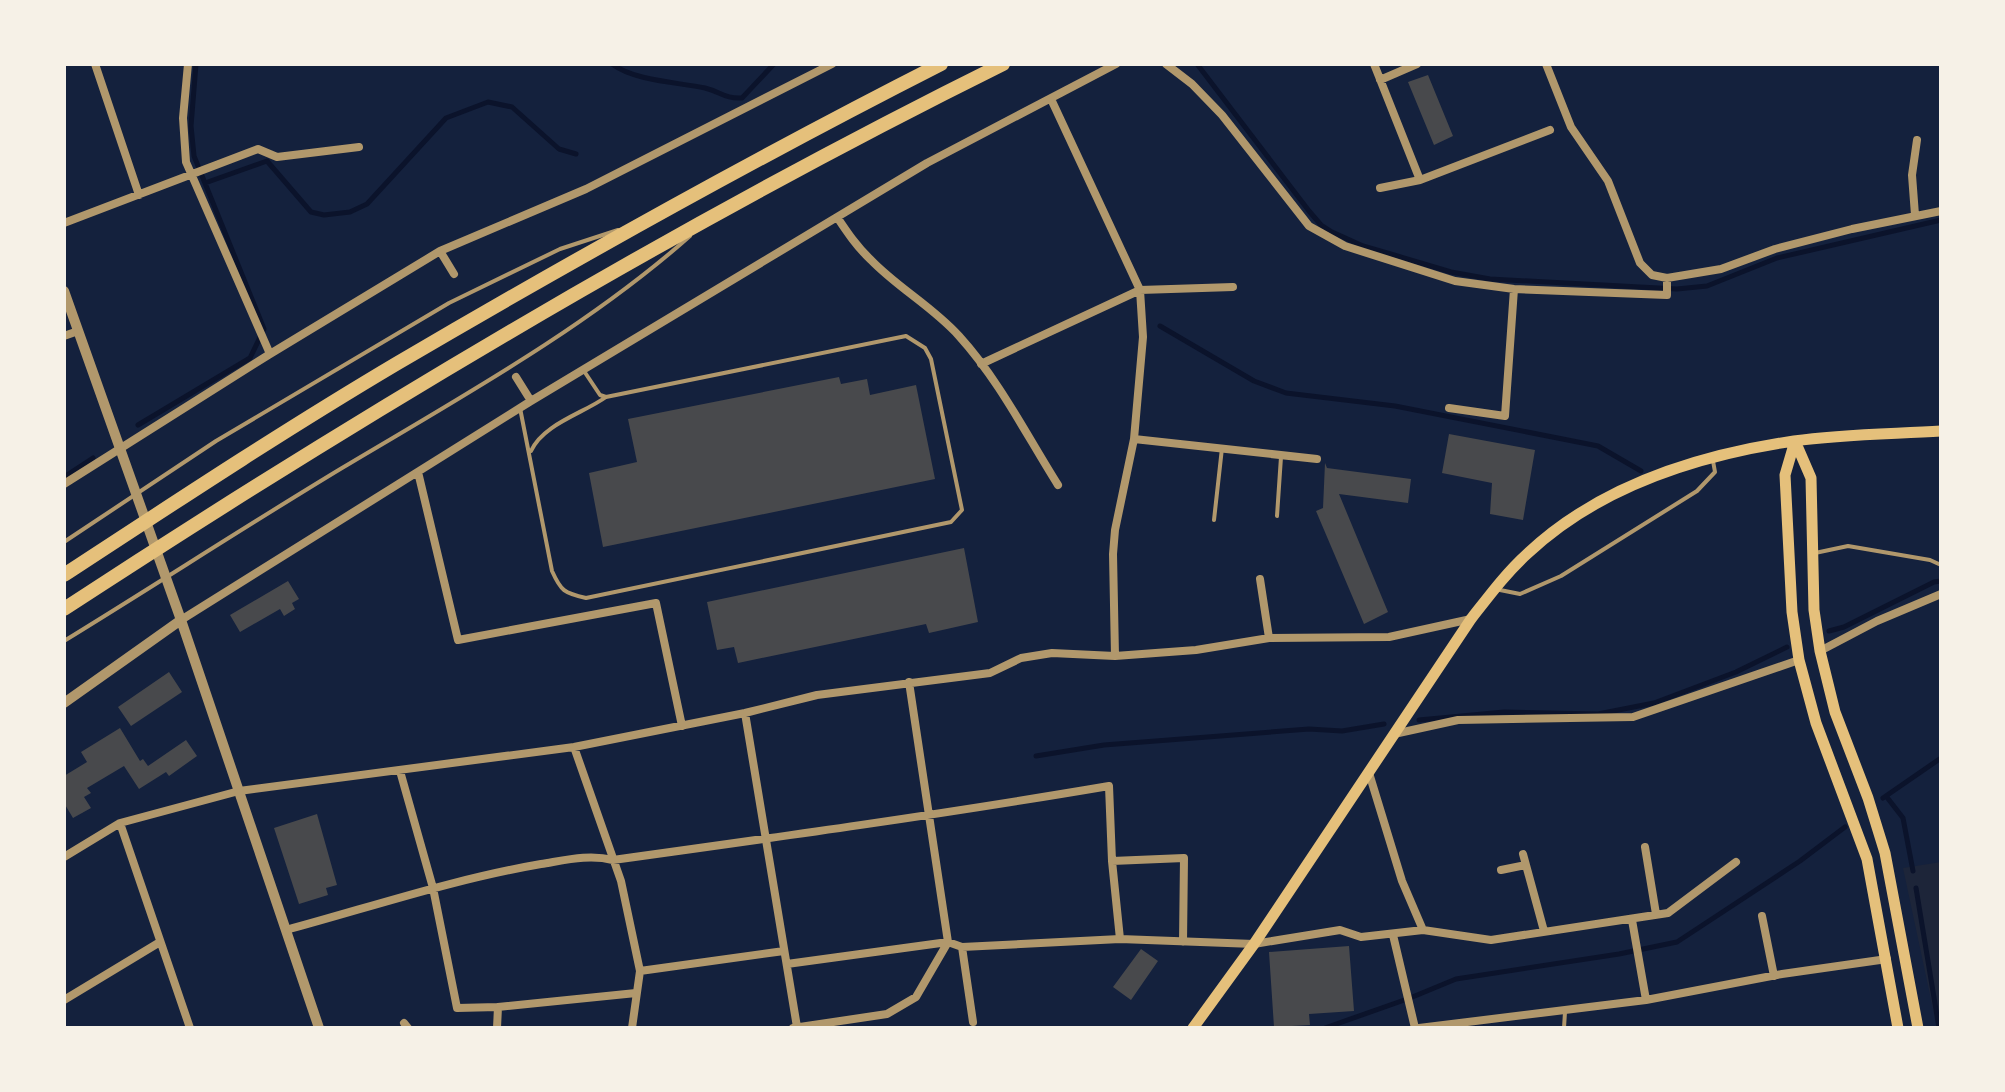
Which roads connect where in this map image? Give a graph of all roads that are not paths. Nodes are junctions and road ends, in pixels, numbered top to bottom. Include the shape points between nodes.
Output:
1 (95, 64) edge
2 (188, 64) edge
3 (832, 64) edge
4 (941, 64) edge
5 (1003, 64) edge
6 (1116, 64) edge
7 (1166, 64) edge
8 (1374, 64) edge
9 (1417, 64) edge
10 (1546, 64) edge
11 (1380, 80) junction
12 (1051, 99) junction
13 (1550, 130) dead end
14 (1917, 140) dead end
15 (359, 147) dead end
16 (196, 171) junction
17 (1420, 180) junction
18 (1380, 188) dead end
19 (139, 195) junction
20 (719, 211) junction
21 (1941, 211) edge
22 (1915, 215) junction
23 (837, 217) junction
24 (653, 218) junction
25 (64, 223) edge
26 (440, 251) junction
27 (454, 274) dead end
28 (1667, 280) junction
29 (1233, 287) dead end
30 (1514, 289) junction
31 (1140, 290) junction
32 (64, 291) edge
33 (78, 331) junction
34 (64, 336) edge
35 (270, 354) junction
36 (981, 364) junction
37 (583, 370) junction
38 (516, 377) dead end
39 (606, 397) junction
40 (531, 401) junction
41 (520, 408) junction
42 (1449, 408) dead end
43 (1941, 431) edge
44 (1134, 439) junction
45 (1795, 441) junction
46 (1222, 448) junction
47 (119, 449) junction
48 (530, 454) junction
49 (1281, 457) junction
50 (1317, 459) dead end
51 (1712, 459) junction
52 (418, 472) junction
53 (64, 484) edge
54 (1058, 485) dead end
55 (1277, 516) dead end
56 (1214, 520) dead end
57 (64, 542) edge
58 (1813, 553) junction
59 (1941, 565) edge
60 (64, 575) edge
61 (1260, 579) dead end
62 (1494, 589) junction
63 (1941, 594) edge
64 (64, 609) edge
65 (1471, 619) junction
66 (181, 620) junction
67 (1269, 638) junction
68 (64, 641) edge
69 (1820, 651) junction
70 (1115, 656) junction
71 (1799, 660) junction
72 (909, 682) junction
73 (64, 703) edge
74 (745, 713) junction
75 (682, 726) junction
76 (1393, 734) junction
77 (574, 747) junction
78 (400, 771) junction
79 (1369, 773) junction
80 (239, 791) junction
81 (928, 817) junction
82 (120, 823) junction
83 (767, 839) junction
84 (1645, 847) dead end
85 (1885, 853) junction
86 (1523, 854) dead end
87 (64, 857) edge
88 (1867, 859) junction
89 (613, 860) junction
90 (1112, 861) junction
91 (1736, 862) dead end
92 (1526, 865) junction
93 (1501, 870) dead end
94 (433, 888) junction
95 (1656, 914) junction
96 (1762, 916) dead end
97 (1632, 920) junction
98 (286, 930) junction
99 (1423, 930) junction
100 (1544, 931) junction
101 (1393, 935) junction
102 (1120, 939) junction
103 (160, 942) junction
104 (948, 942) junction
105 (1183, 942) junction
106 (1254, 944) junction
107 (962, 947) junction
108 (784, 951) junction
109 (1887, 959) junction
110 (787, 964) junction
111 (640, 971) junction
112 (1774, 976) junction
113 (636, 993) junction
114 (64, 1000) edge
115 (1646, 1000) junction
116 (498, 1007) junction
117 (1565, 1009) junction
118 (973, 1022) dead end
119 (190, 1028) edge
120 (319, 1028) edge
121 (497, 1028) edge
122 (632, 1028) edge
123 (795, 1028) edge
124 (1193, 1028) edge
125 (1417, 1028) edge
126 (1564, 1028) edge
127 (1898, 1028) edge
128 (1918, 1028) edge

1 - 19 street
2 - 16 street via 186,162
3 - 26 street via 586,189
4 - 24 highway
5 - 20 highway
6 - 12 street
7 - 30 street via 1222,115 1321,235 1424,273
8 - 11 street
9 - 11 street
10 - 28 street via 1571,127 1608,181 1640,263
11 - 17 street
12 - 23 street
12 - 31 street
13 - 17 street
14 - 22 street via 1912,175
15 - 16 street via 277,157 258,149
16 - 19 street
16 - 35 street
17 - 18 street
19 - 25 street
20 - 64 highway via 391,402
20 - 68 lane via 650,272 512,366
21 - 22 street
22 - 28 street
23 - 36 street via 856,245 939,316
23 - 37 street
24 - 57 lane via 560,249 449,303 198,453
24 - 60 highway via 394,365
26 - 27 street
26 - 35 street
28 - 30 street via 1667,294
29 - 31 street
30 - 42 street via 1505,416
31 - 36 street
31 - 44 street via 1143,337
32 - 33 street
33 - 34 street
33 - 47 street
35 - 47 street
36 - 54 street
37 - 39 lane
37 - 40 street
38 - 40 street
39 - 48 lane via 549,430
39 - 48 lane via 906,336 925,348 931,359 962,510 951,522 586,598 559,588 552,571
40 - 41 street
41 - 48 lane
41 - 52 street
43 - 45 main road
44 - 46 street
44 - 70 street via 1115,530
45 - 51 main road
45 - 58 main road via 1811,478
45 - 71 main road via 1785,475
46 - 49 street
46 - 56 lane
47 - 53 street
47 - 66 street
49 - 50 street
49 - 55 lane
51 - 62 main road via 1656,475 1600,501 1527,553
51 - 62 lane via 1715,472 1697,491 1561,576 1520,594
52 - 66 street
52 - 75 street via 458,640 656,603
58 - 59 lane via 1848,546
58 - 69 main road
61 - 67 street
62 - 65 main road
63 - 69 street
65 - 67 street via 1389,637
65 - 76 main road
66 - 73 street
66 - 80 street
67 - 70 street
69 - 85 main road via 1835,712
70 - 72 street via 1052,653 1021,658 990,673
71 - 76 street via 1633,717 1458,720
71 - 88 main road via 1816,723
72 - 74 street via 817,695
72 - 81 street
74 - 75 street
74 - 83 street
75 - 77 street
76 - 79 main road
77 - 78 street
77 - 89 street
78 - 80 street
78 - 94 street
79 - 99 street
79 - 106 main road
80 - 82 street
80 - 98 street
81 - 83 street
81 - 90 street via 1109,786
81 - 104 street
82 - 87 street
82 - 103 street
83 - 89 street
83 - 108 street
84 - 95 street
85 - 88 street
85 - 128 main road
86 - 92 street
88 - 109 main road
89 - 94 street via 594,855
89 - 111 street
90 - 102 street
90 - 105 street via 1184,858
91 - 95 street via 1668,913
92 - 93 street
92 - 100 street
94 - 98 street
94 - 116 street via 457,1008
95 - 97 street
96 - 112 street
97 - 100 street
97 - 115 street
98 - 120 street
99 - 100 street via 1491,940
99 - 101 street
101 - 106 street via 1361,937 1340,930
101 - 125 street
102 - 105 street
102 - 107 street
103 - 114 street
103 - 119 street
104 - 107 street
104 - 110 street
104 - 123 street via 916,997 887,1014
105 - 106 street
106 - 124 main road
107 - 118 street
108 - 110 street
108 - 111 street
109 - 112 street
109 - 127 main road
110 - 123 street
111 - 113 street
112 - 115 street
113 - 116 street
113 - 122 street
115 - 117 street
116 - 121 street
117 - 125 street
117 - 126 lane

